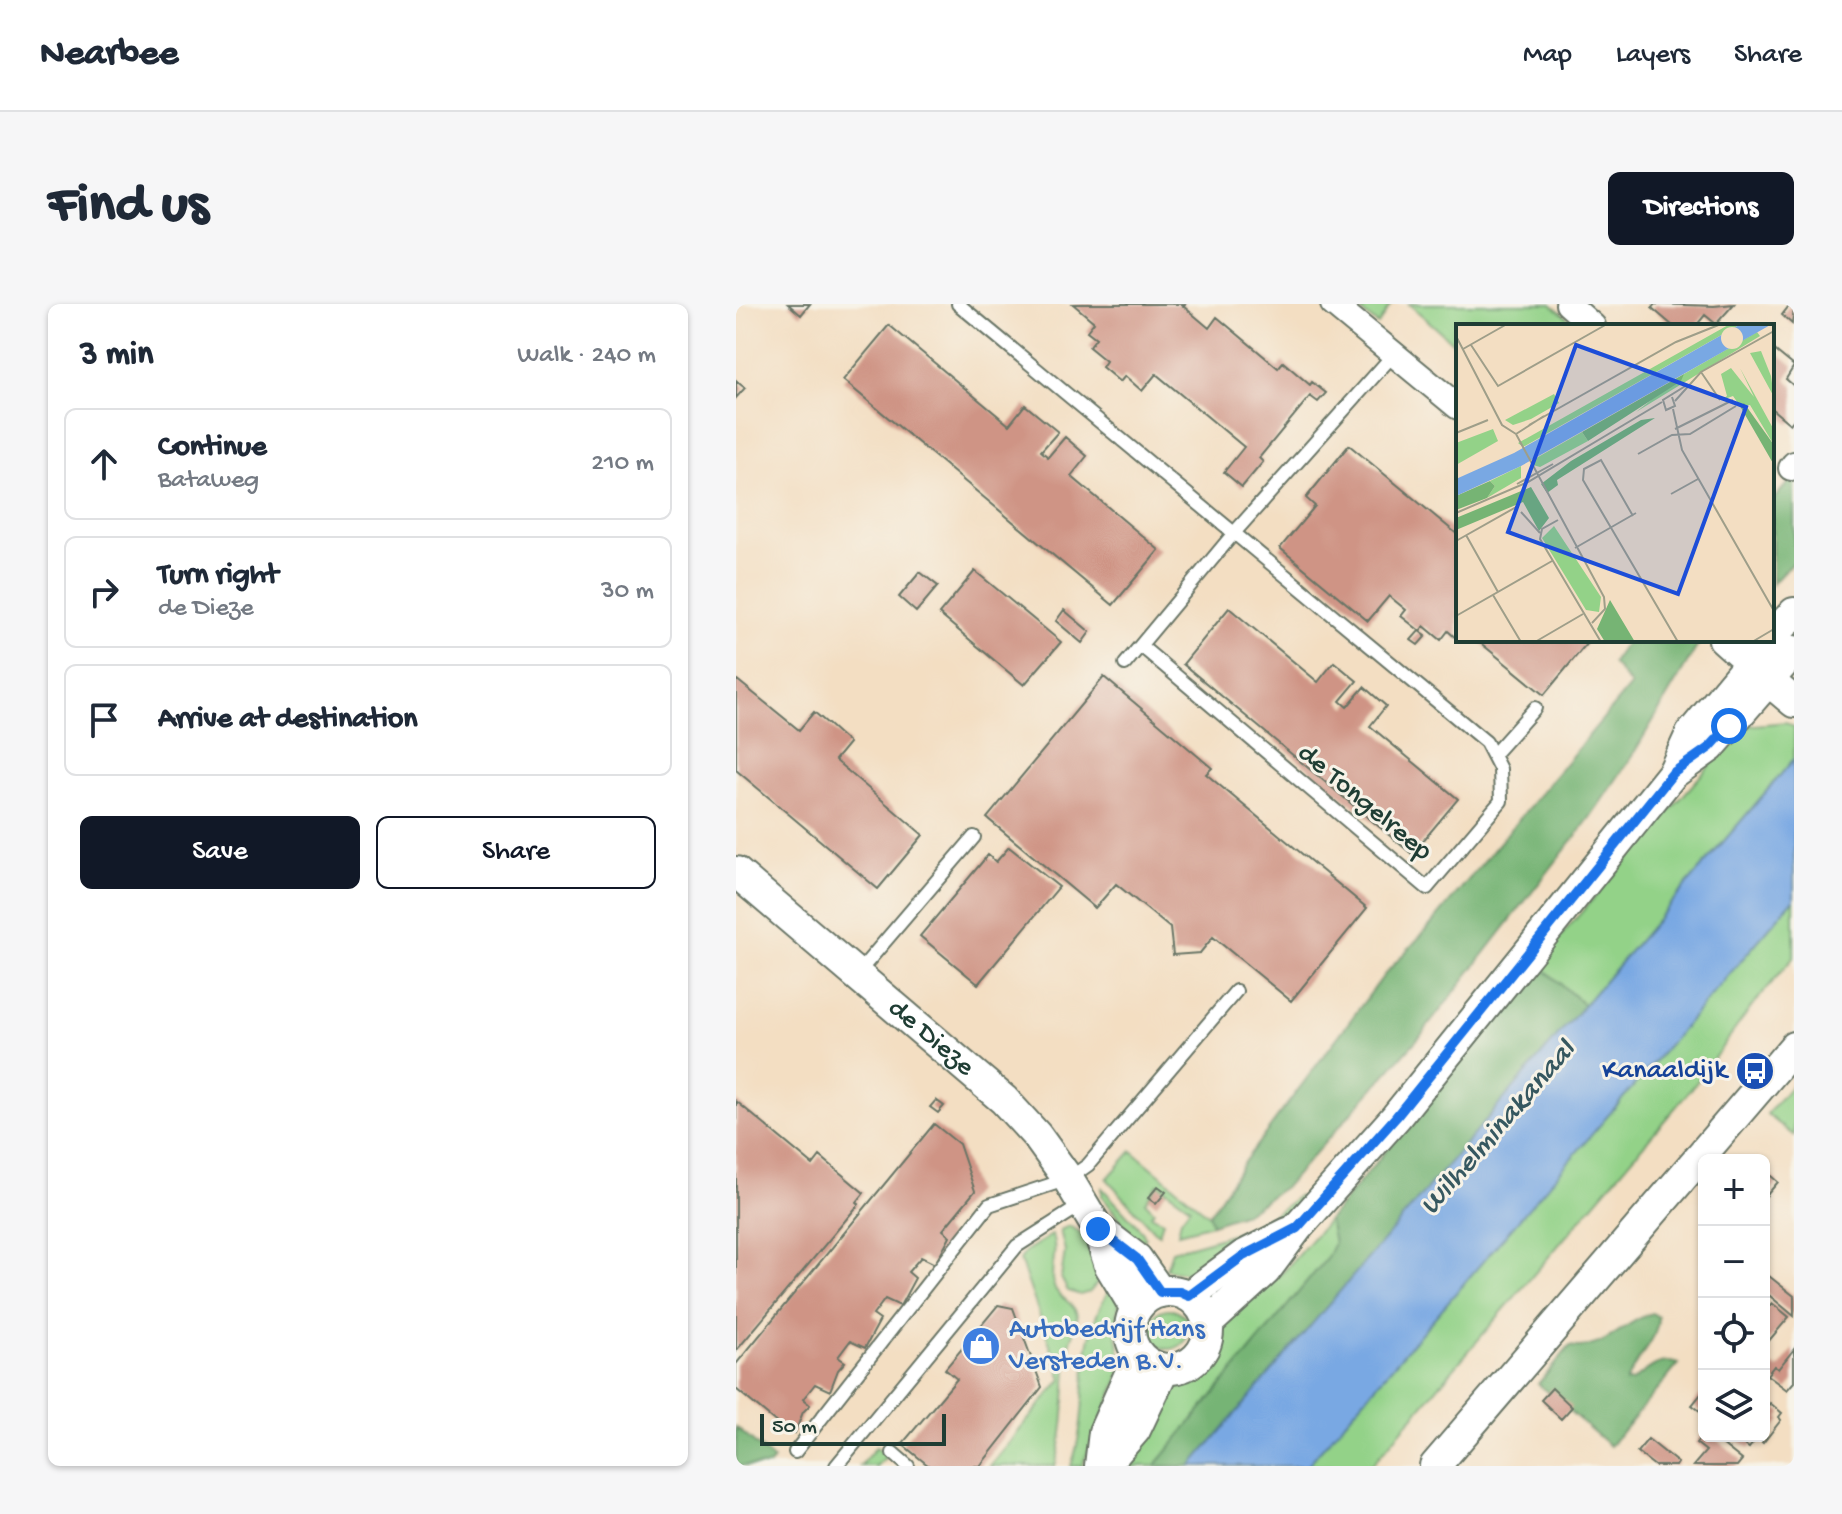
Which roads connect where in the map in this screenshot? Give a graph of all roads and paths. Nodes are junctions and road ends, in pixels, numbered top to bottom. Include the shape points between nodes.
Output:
1 (958, 304) edge
2 (1333, 304) edge
3 (1568, 304) edge
4 (1591, 324) edge
5 (1393, 355) junction
6 (1456, 405) edge
7 (1234, 533) junction
8 (1794, 613) edge
9 (1774, 635) edge
10 (1723, 642) edge
11 (1770, 642) edge
12 (1141, 646) junction
13 (1794, 651) edge
14 (1125, 664) dead end
15 (1759, 673) junction
16 (1794, 702) edge
17 (1535, 708) dead end
18 (1493, 755) junction
19 (974, 837) dead end
20 (736, 872) edge
21 (857, 974) junction
22 (1236, 991) dead end
23 (1794, 1047) edge
24 (1083, 1204) junction
25 (1297, 1228) junction
26 (1161, 1299) junction
27 (1208, 1323) junction
28 (1151, 1362) junction
29 (795, 1452) dead end
30 (893, 1453) dead end
31 (836, 1466) edge
32 (908, 1466) edge
33 (1102, 1466) edge
34 (1435, 1466) edge

1 - 7 lane
2 - 5 street
3 - 4 street
5 - 6 street
5 - 7 lane
7 - 12 lane
7 - 18 lane via 1486,742
8 - 9 street
10 - 15 street
11 - 15 street
12 - 14 lane
12 - 18 lane, de Tongelreep via 1427,888 1501,801 1500,769
13 - 15 street
15 - 16 street
15 - 25 street via 1691,734 1673,773 1396,1117
17 - 18 lane
19 - 21 lane
20 - 21 street, de Dieze
21 - 24 street, de Dieze via 1004,1100 1037,1136
22 - 24 lane via 1088,1165
23 - 34 street
24 - 26 street, de Dieze via 1110,1266
24 - 29 lane via 989,1205
24 - 31 lane via 1017,1246
25 - 26 street
25 - 27 street via 1265,1271
26 - 27 street via 1203,1310
26 - 28 street via 1129,1327 1130,1338
27 - 28 street via 1207,1341 1198,1357 1182,1367
28 - 33 street via 1104,1432
30 - 32 lane

